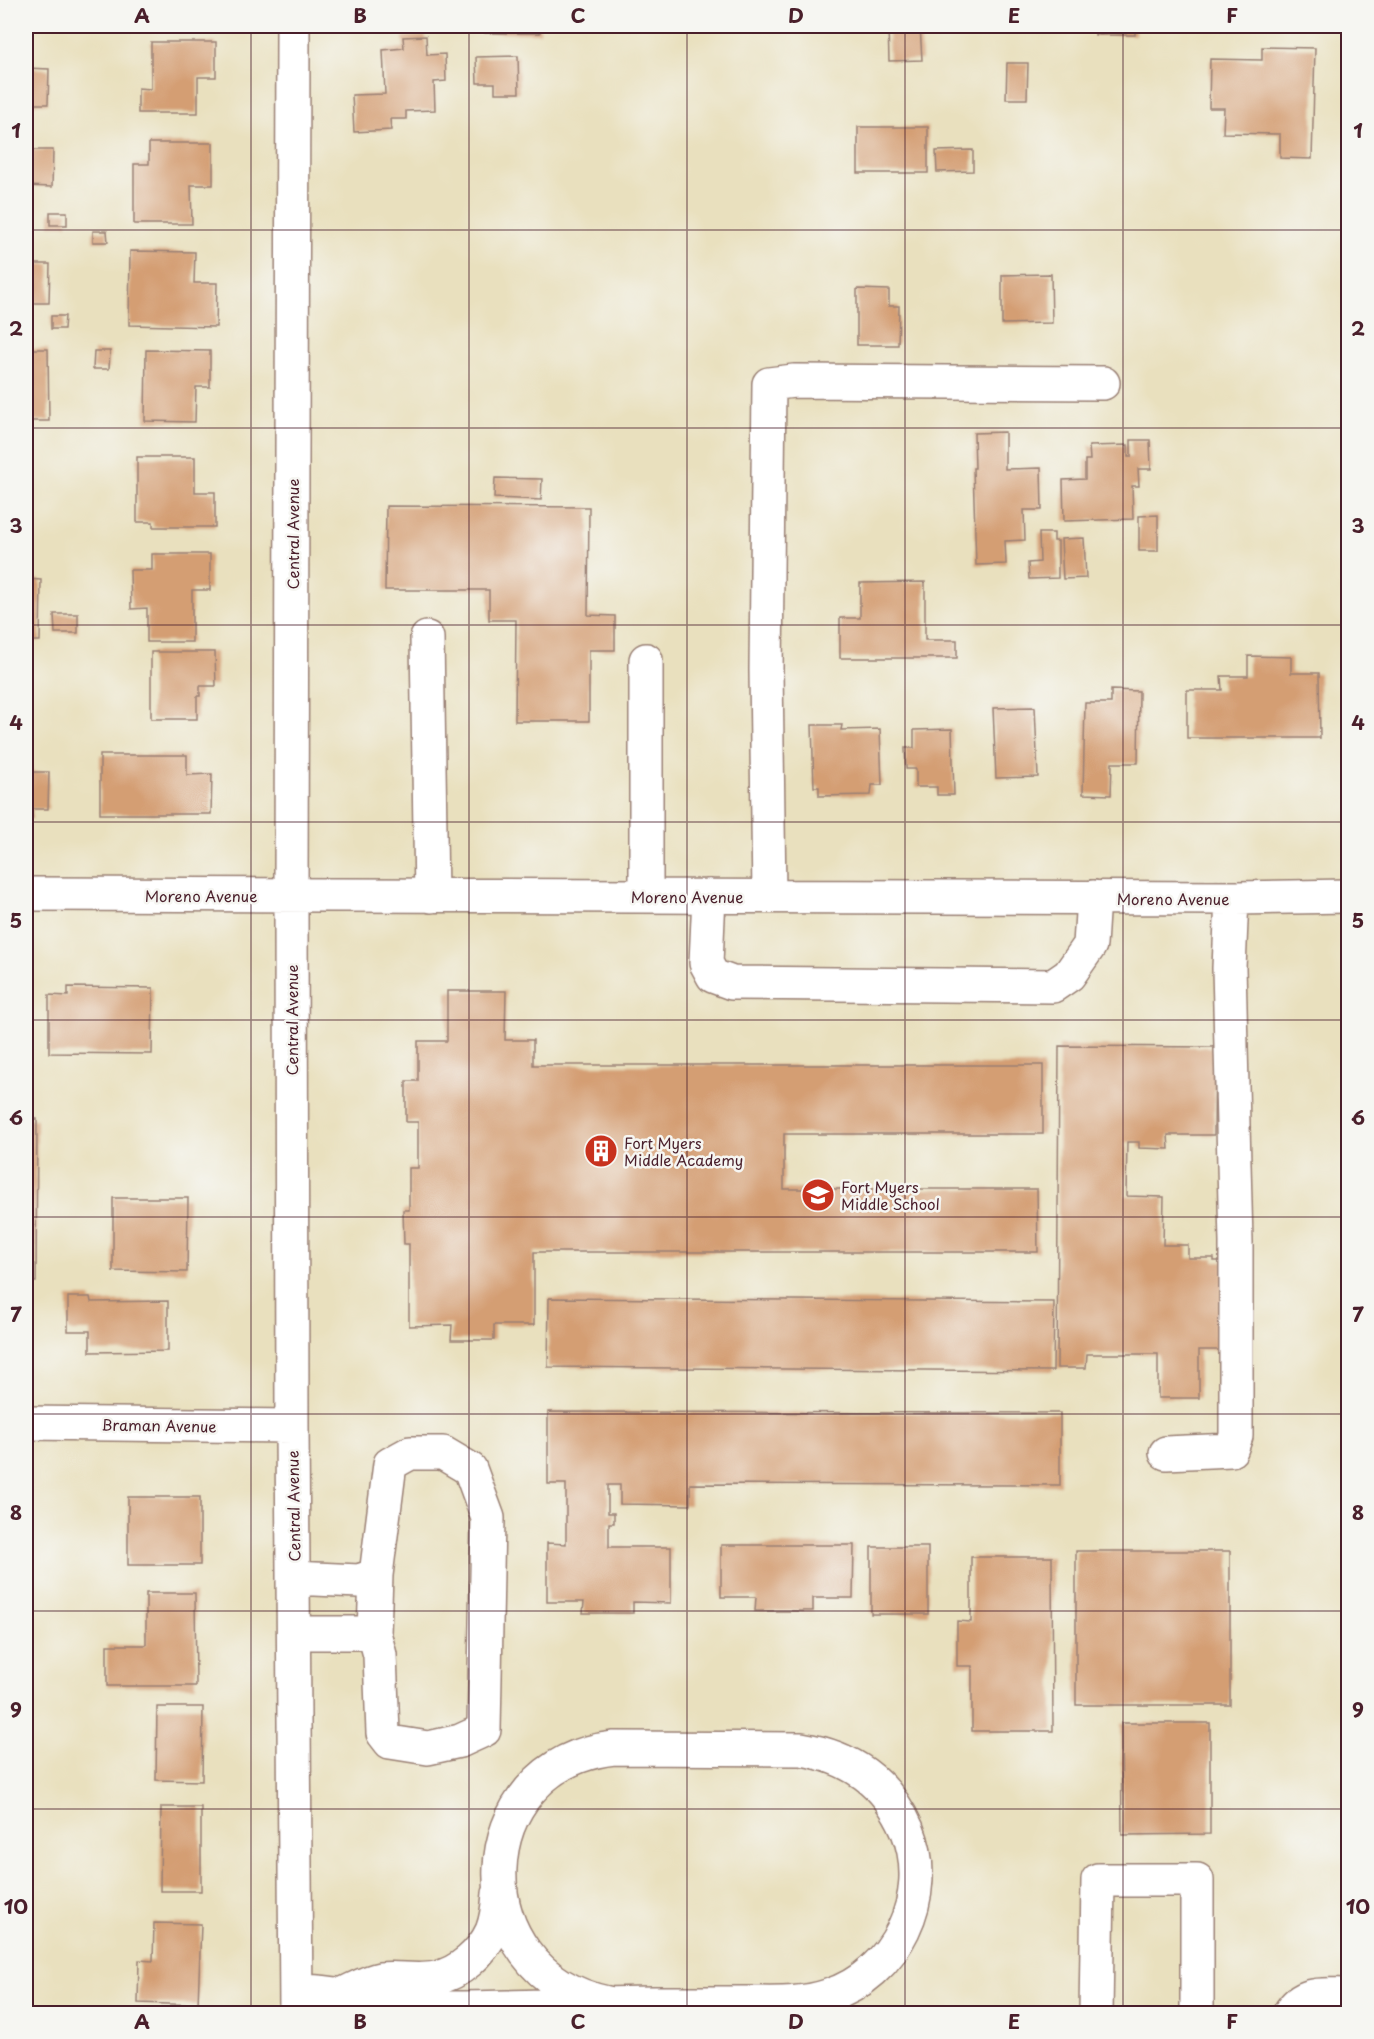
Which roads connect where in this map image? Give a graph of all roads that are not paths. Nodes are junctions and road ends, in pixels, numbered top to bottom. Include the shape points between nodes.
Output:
1 (293, 26) edge
2 (1103, 383) dead end
3 (428, 638) dead end
4 (646, 660) dead end
5 (26, 894) edge
6 (769, 895) junction
7 (291, 896) junction
8 (430, 896) junction
9 (646, 896) junction
10 (709, 896) junction
11 (1348, 896) edge
12 (1093, 897) junction
13 (1232, 898) junction
14 (26, 1424) edge
15 (292, 1426) junction
16 (1166, 1453) dead end
17 (376, 1575) junction
18 (293, 1578) junction
19 (294, 1633) junction
20 (374, 1633) junction
21 (500, 1889) junction
22 (341, 1995) junction
23 (1348, 1995) edge
24 (296, 2002) edge
25 (607, 2003) junction
26 (1096, 2013) edge
27 (1197, 2013) edge
28 (1289, 2013) edge

1 - 7 street, Central Avenue
2 - 6 street via 769,384
3 - 8 street
4 - 9 street
5 - 7 street, Moreno Avenue
6 - 10 street, Moreno Avenue
6 - 12 street, Moreno Avenue
7 - 8 street, Moreno Avenue
7 - 15 street, Central Avenue
8 - 9 street, Moreno Avenue
9 - 10 street, Moreno Avenue
10 - 12 street via 706,963 713,976 732,983 1053,986 1069,975 1090,945
11 - 13 street, Moreno Avenue
12 - 13 street, Moreno Avenue
13 - 16 street via 1229,968 1236,1436 1231,1450
14 - 15 street, Braman Avenue
15 - 18 street, Central Avenue
17 - 18 street via 359,1581
17 - 20 street
17 - 20 street via 390,1464 410,1453 443,1453 470,1469 488,1518 484,1730 460,1742 428,1748 390,1742 383,1733 380,1655
18 - 19 street, Central Avenue
19 - 20 street
19 - 24 street, Central Avenue
21 - 22 street via 492,1931 457,1970 428,1979 378,1979
21 - 25 street via 509,1925 540,1968 572,1992
21 - 25 street via 500,1851 521,1803 555,1770 576,1757 601,1749 779,1748 819,1752 859,1769 899,1811 915,1863 913,1902 894,1947 861,1980 829,1996 792,2003
22 - 24 street
22 - 25 street via 378,2008 476,2009
23 - 28 street via 1300,1999
26 - 27 street via 1098,1880 1197,1880

